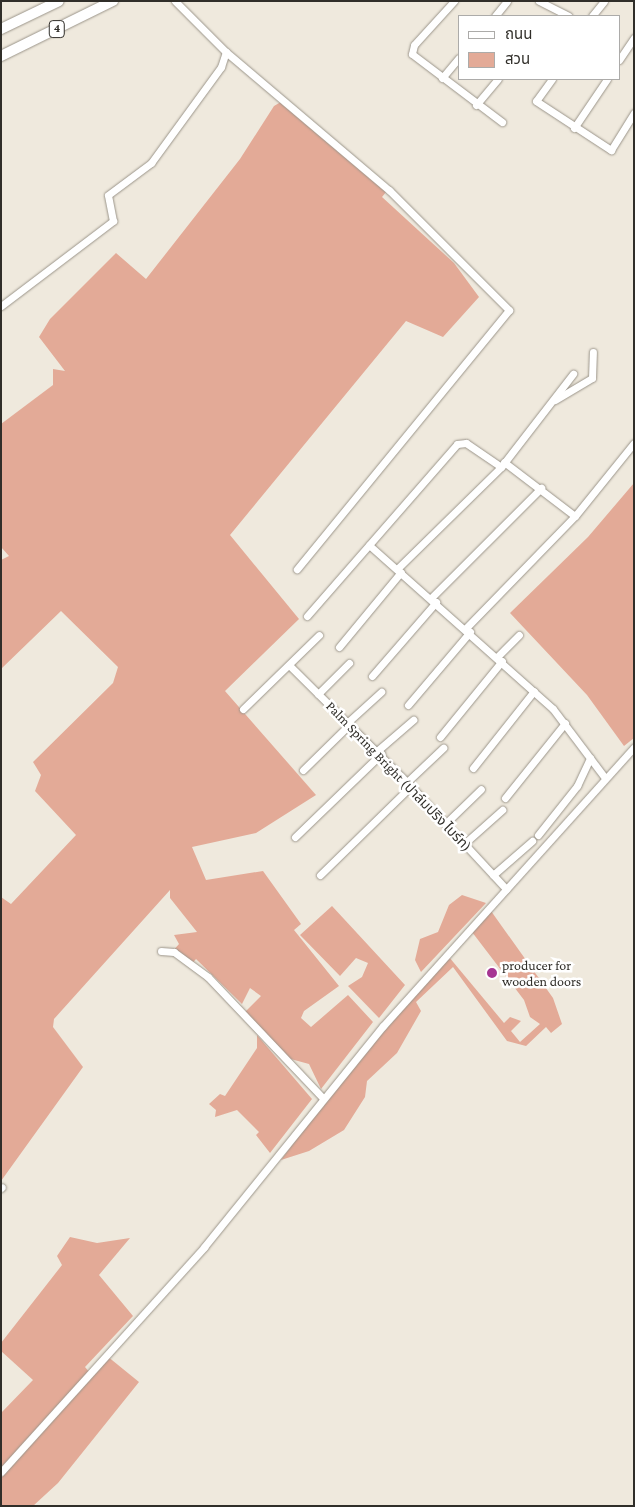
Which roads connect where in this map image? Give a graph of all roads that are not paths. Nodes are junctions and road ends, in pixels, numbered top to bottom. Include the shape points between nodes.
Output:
1 (59, 1) edge
2 (113, 1) edge
3 (174, 1) edge
4 (454, 1) edge
5 (507, 1) edge
6 (539, 1) edge
7 (604, 1) edge
8 (554, 9) junction
9 (495, 15) edge
10 (549, 15) edge
11 (566, 15) edge
12 (593, 15) edge
13 (1, 29) edge
14 (634, 38) edge
15 (226, 52) junction
16 (1, 56) edge
17 (458, 59) edge
18 (620, 59) edge
19 (442, 78) junction
20 (497, 80) edge
21 (551, 80) edge
22 (606, 80) edge
23 (476, 106) junction
24 (634, 113) edge
25 (502, 122) dead end
26 (574, 128) junction
27 (1, 306) edge
28 (593, 352) dead end
29 (573, 374) dead end
30 (550, 403) junction
31 (634, 443) edge
32 (503, 464) junction
33 (541, 488) junction
34 (575, 516) junction
35 (369, 545) junction
36 (297, 568) dead end
37 (399, 571) junction
38 (434, 600) junction
39 (307, 616) dead end
40 (468, 630) junction
41 (319, 635) dead end
42 (519, 635) dead end
43 (339, 647) dead end
44 (499, 659) junction
45 (349, 663) dead end
46 (289, 665) junction
47 (372, 676) dead end
48 (534, 691) junction
49 (381, 692) dead end
50 (318, 694) junction
51 (408, 706) dead end
52 (243, 709) dead end
53 (413, 720) dead end
54 (349, 723) junction
55 (565, 723) junction
56 (440, 738) dead end
57 (634, 747) edge
58 (443, 748) dead end
59 (379, 753) junction
60 (590, 758) junction
61 (473, 768) dead end
62 (303, 770) dead end
63 (605, 778) junction
64 (409, 784) junction
65 (481, 789) dead end
66 (505, 798) dead end
67 (502, 810) dead end
68 (445, 824) junction
69 (538, 835) dead end
70 (295, 837) dead end
71 (532, 841) dead end
72 (465, 843) junction
73 (320, 875) dead end
74 (494, 875) junction
75 (506, 890) junction
76 (161, 951) dead end
77 (322, 1097) junction
78 (1, 1472) edge

1 - 13 highway, 4
2 - 16 highway, 4
3 - 15 street
4 - 19 street via 414,45 412,54
5 - 9 street
6 - 8 street
7 - 12 street
8 - 10 street
8 - 11 street
14 - 18 street
15 - 27 street via 216,73 151,163 108,196 113,221
15 - 36 street via 389,190 509,310
17 - 19 street
19 - 23 street
20 - 23 street
21 - 26 street via 536,101
22 - 26 street
23 - 25 street
24 - 26 street via 610,150
28 - 30 street via 592,378
29 - 30 street
30 - 32 street
31 - 34 street
32 - 33 street
32 - 35 street via 460,443
32 - 37 street
33 - 34 street
33 - 38 street
34 - 40 street
35 - 37 street
35 - 39 street
37 - 38 street
37 - 43 street
38 - 40 street
38 - 47 street
40 - 44 street
40 - 51 street
41 - 46 street
42 - 44 street
44 - 48 street
44 - 56 street
45 - 50 street
46 - 50 street, Palm Spring Bright (ปาล์มปริง ไบร์ท)
46 - 52 street
48 - 55 street
48 - 61 street
49 - 54 street
50 - 54 street, Palm Spring Bright (ปาล์มปริง ไบร์ท)
53 - 59 street
54 - 59 street, Palm Spring Bright (ปาล์มปริง ไบร์ท)
54 - 62 street
55 - 60 street
55 - 66 street
57 - 63 street
58 - 64 street
59 - 64 street, Palm Spring Bright (ปาล์มปริง ไบร์ท)
59 - 70 street
60 - 63 street
60 - 69 street via 573,792
63 - 75 street
64 - 68 street, Palm Spring Bright (ปาล์มปริง ไบร์ท)
64 - 73 street
65 - 68 street
67 - 72 street
68 - 72 street, Palm Spring Bright (ปาล์มปริง ไบร์ท)
71 - 74 street
72 - 74 street, Palm Spring Bright (ปาล์มปริง ไบร์ท)
74 - 75 street, Palm Spring Bright (ปาล์มปริง ไบร์ท)
75 - 77 street
76 - 77 street via 174,952 203,974
77 - 78 street via 204,1247

